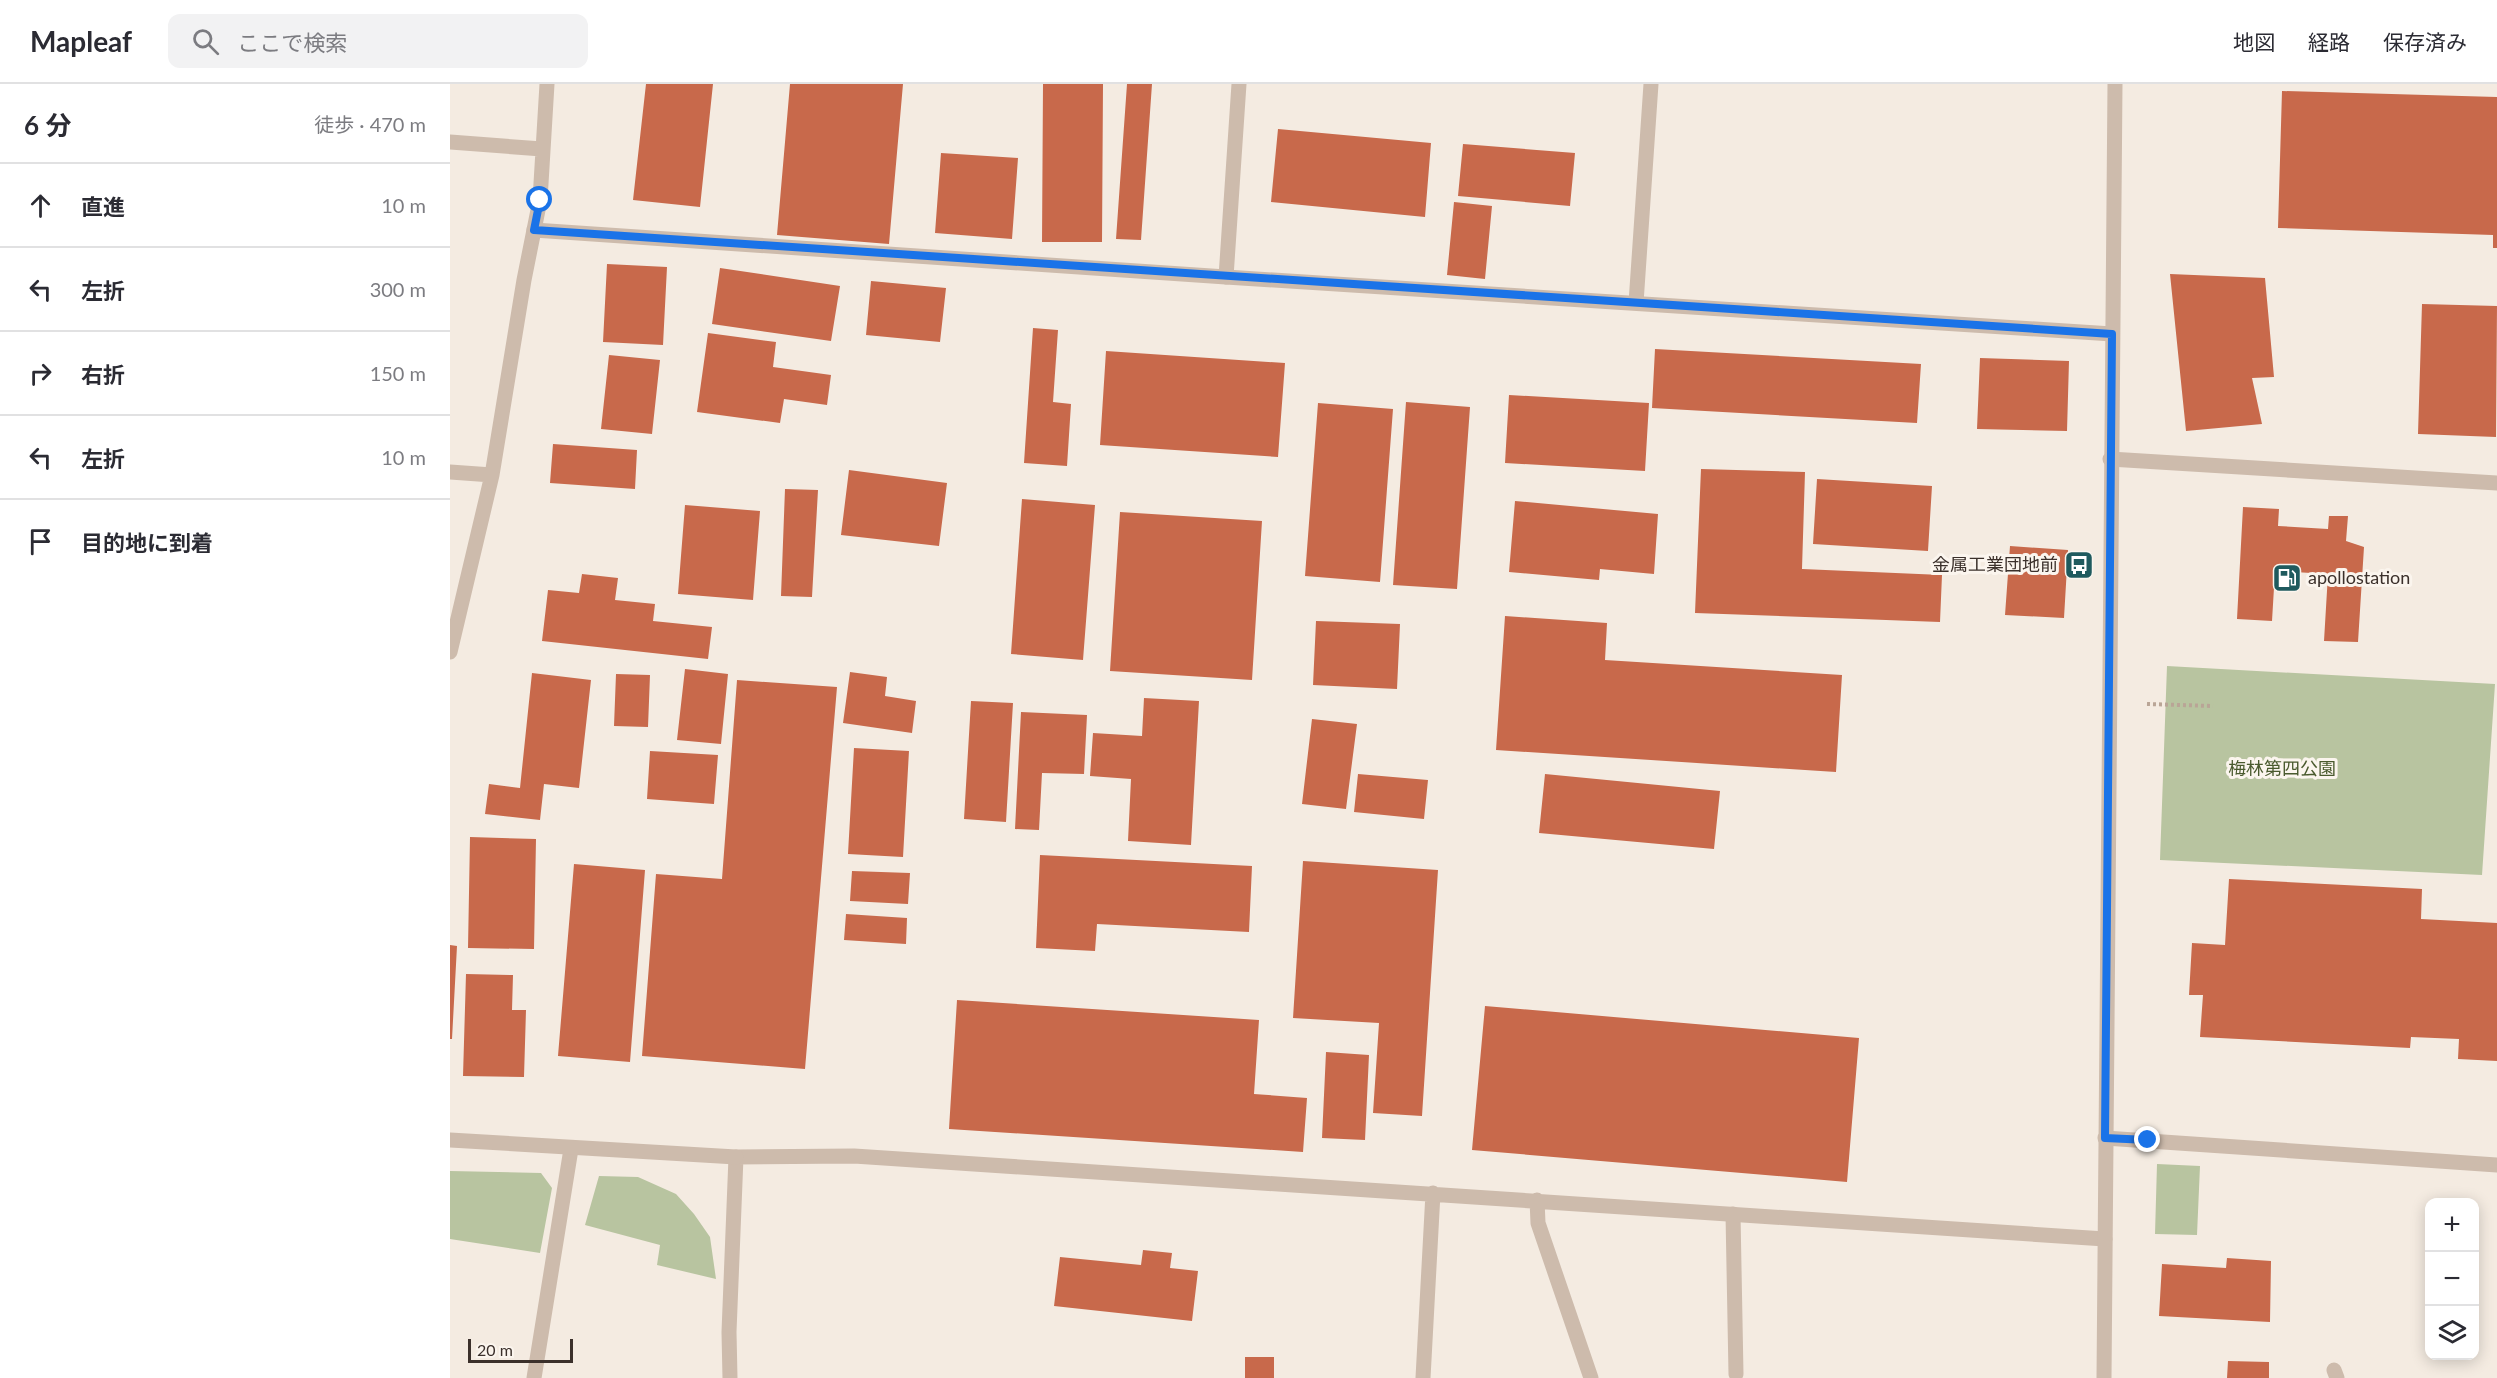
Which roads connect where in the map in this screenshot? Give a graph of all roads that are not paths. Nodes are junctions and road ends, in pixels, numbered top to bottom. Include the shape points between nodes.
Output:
1 (547, 84) edge
2 (1239, 84) edge
3 (1651, 84) edge
4 (2115, 84) edge
5 (450, 142) edge
6 (542, 149) junction
7 (534, 230) junction
8 (1226, 277) junction
9 (1636, 303) junction
10 (2112, 334) junction
11 (2110, 459) junction
12 (450, 472) edge
13 (492, 475) junction
14 (2497, 483) edge
15 (450, 652) edge
16 (2105, 1138) junction
17 (450, 1140) edge
18 (571, 1149) junction
19 (736, 1157) junction
20 (2497, 1165) edge
21 (1433, 1193) junction
22 (1537, 1200) junction
23 (1733, 1214) junction
24 (2105, 1239) junction
25 (1736, 1374) dead end
26 (534, 1378) edge
27 (730, 1378) edge
28 (1423, 1378) edge
29 (1591, 1378) edge
30 (2104, 1378) edge

1 - 6 street
2 - 8 street
3 - 9 street
4 - 10 street
5 - 6 street
6 - 7 street via 540,200
7 - 8 street
7 - 13 street
8 - 9 street
9 - 10 street
10 - 11 street
11 - 14 street
11 - 16 street
12 - 13 street
13 - 15 street
16 - 20 street
16 - 24 street
17 - 18 street
18 - 19 street
18 - 26 street
19 - 21 street via 854,1156
19 - 27 street
21 - 22 street
21 - 28 street
22 - 23 street
22 - 29 street via 1538,1223
23 - 24 street
23 - 25 street
24 - 30 street

